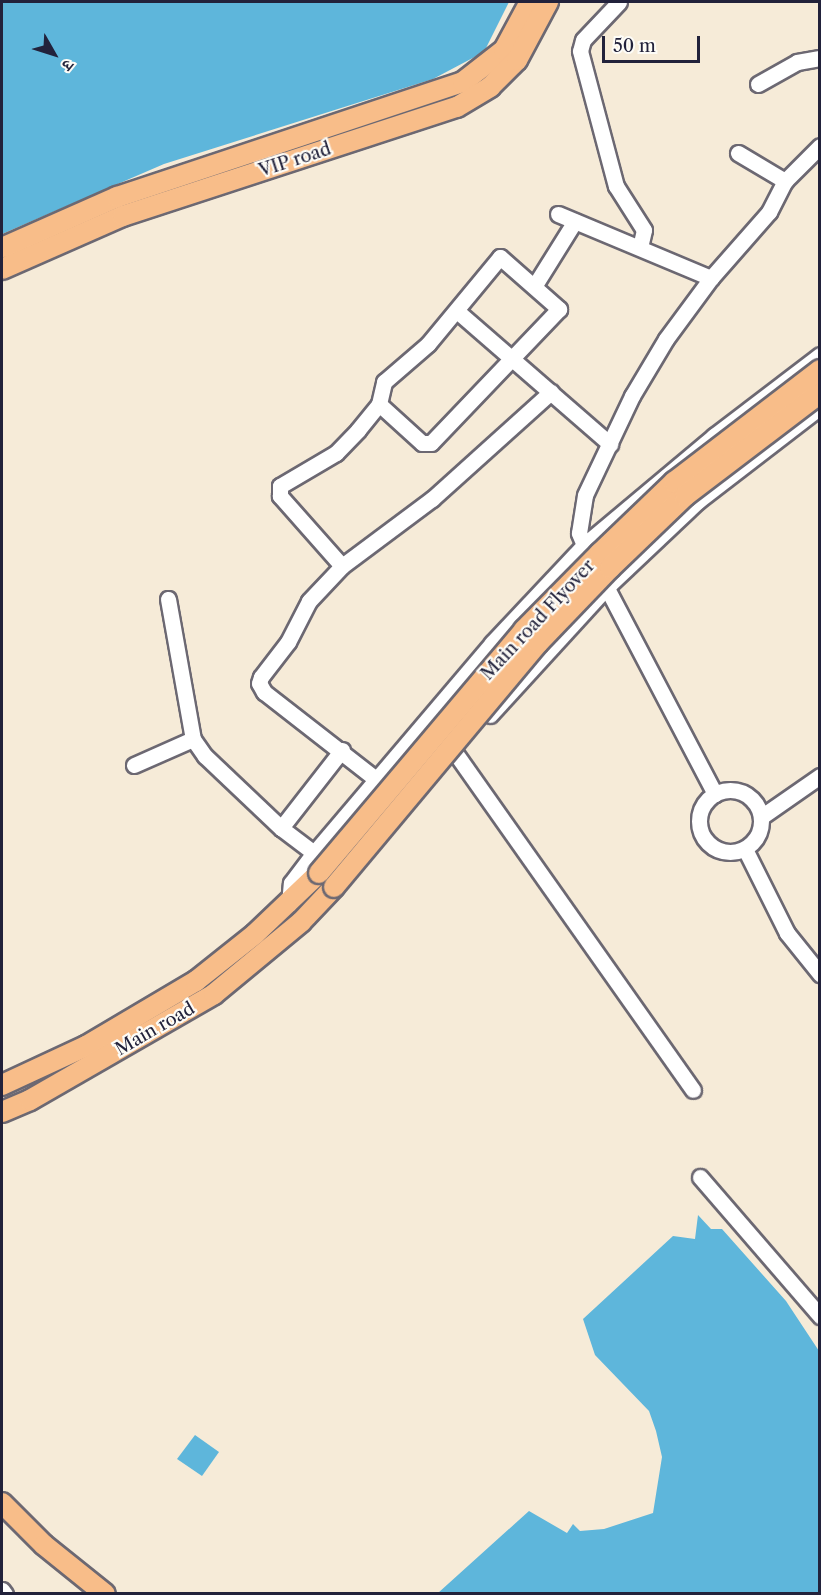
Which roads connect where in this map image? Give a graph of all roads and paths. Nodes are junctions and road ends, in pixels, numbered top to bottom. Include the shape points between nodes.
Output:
1 (530, 2) edge
2 (548, 2) edge
3 (619, 2) edge
4 (819, 58) edge
5 (758, 84) dead end
6 (819, 146) edge
7 (738, 153) dead end
8 (785, 181) junction
9 (558, 214) dead end
10 (575, 221) junction
11 (2, 248) edge
12 (639, 248) junction
13 (2, 269) edge
14 (711, 278) junction
15 (535, 285) junction
16 (457, 311) junction
17 (819, 355) edge
18 (512, 359) junction
19 (819, 370) edge
20 (550, 392) junction
21 (819, 393) edge
22 (379, 404) junction
23 (819, 407) edge
24 (610, 444) junction
25 (584, 546) junction
26 (342, 566) junction
27 (606, 588) junction
28 (168, 600) dead end
29 (193, 739) junction
30 (342, 750) junction
31 (456, 754) junction
32 (134, 765) dead end
33 (819, 776) edge
34 (377, 780) junction
35 (716, 794) junction
36 (761, 817) junction
37 (280, 828) junction
38 (745, 849) junction
39 (314, 853) junction
40 (289, 903) junction
41 (295, 926) junction
42 (819, 974) edge
43 (2, 1085) edge
44 (693, 1090) dead end
45 (2, 1112) edge
46 (700, 1177) dead end
47 (819, 1316) edge
48 (2, 1503) edge
49 (2, 1590) edge
50 (5, 1593) edge
51 (105, 1593) edge

1 - 11 main road, VIP road via 504,50 463,82 117,197
2 - 13 main road, VIP road via 517,60 490,87 457,107 123,216
3 - 12 street via 583,40 580,51 616,186 644,230
4 - 5 street via 797,62
6 - 8 street
7 - 8 street
8 - 14 street via 769,212
9 - 10 street
10 - 12 street
10 - 15 street
12 - 14 street
14 - 24 street via 666,339
15 - 16 street via 502,256
15 - 18 street via 559,309
16 - 18 street
16 - 22 street via 428,344 384,382
17 - 25 street via 714,435
18 - 20 street
18 - 22 street via 431,443 422,443
19 - 40 main road, Main road Flyover, bridge via 675,482 549,604
20 - 24 street
20 - 26 street via 432,499
21 - 41 main road, Main road Flyover, bridge via 685,496 610,568 538,642 334,887
22 - 26 street via 336,453 278,488 280,496
23 - 27 street via 698,501
24 - 25 street via 585,495 579,533
25 - 27 street
25 - 34 street via 492,643
26 - 30 street via 309,601 288,642 259,682 300,723
27 - 31 street
27 - 35 street
28 - 29 street
29 - 32 street
29 - 37 street via 205,756
30 - 34 street
30 - 37 street
31 - 41 street via 344,889 315,915
31 - 44 street
33 - 36 street
34 - 39 street
35 - 36 street via 735,790 745,793 759,808
35 - 38 street via 701,810 700,831 713,848 724,852
36 - 38 street via 758,836
37 - 39 street
38 - 42 street via 787,933
39 - 40 street via 291,883
40 - 43 main road, Main road via 196,981 86,1046
41 - 45 main road, Main road via 204,1000 30,1100
46 - 47 street
48 - 51 main road via 44,1545
49 - 50 street

